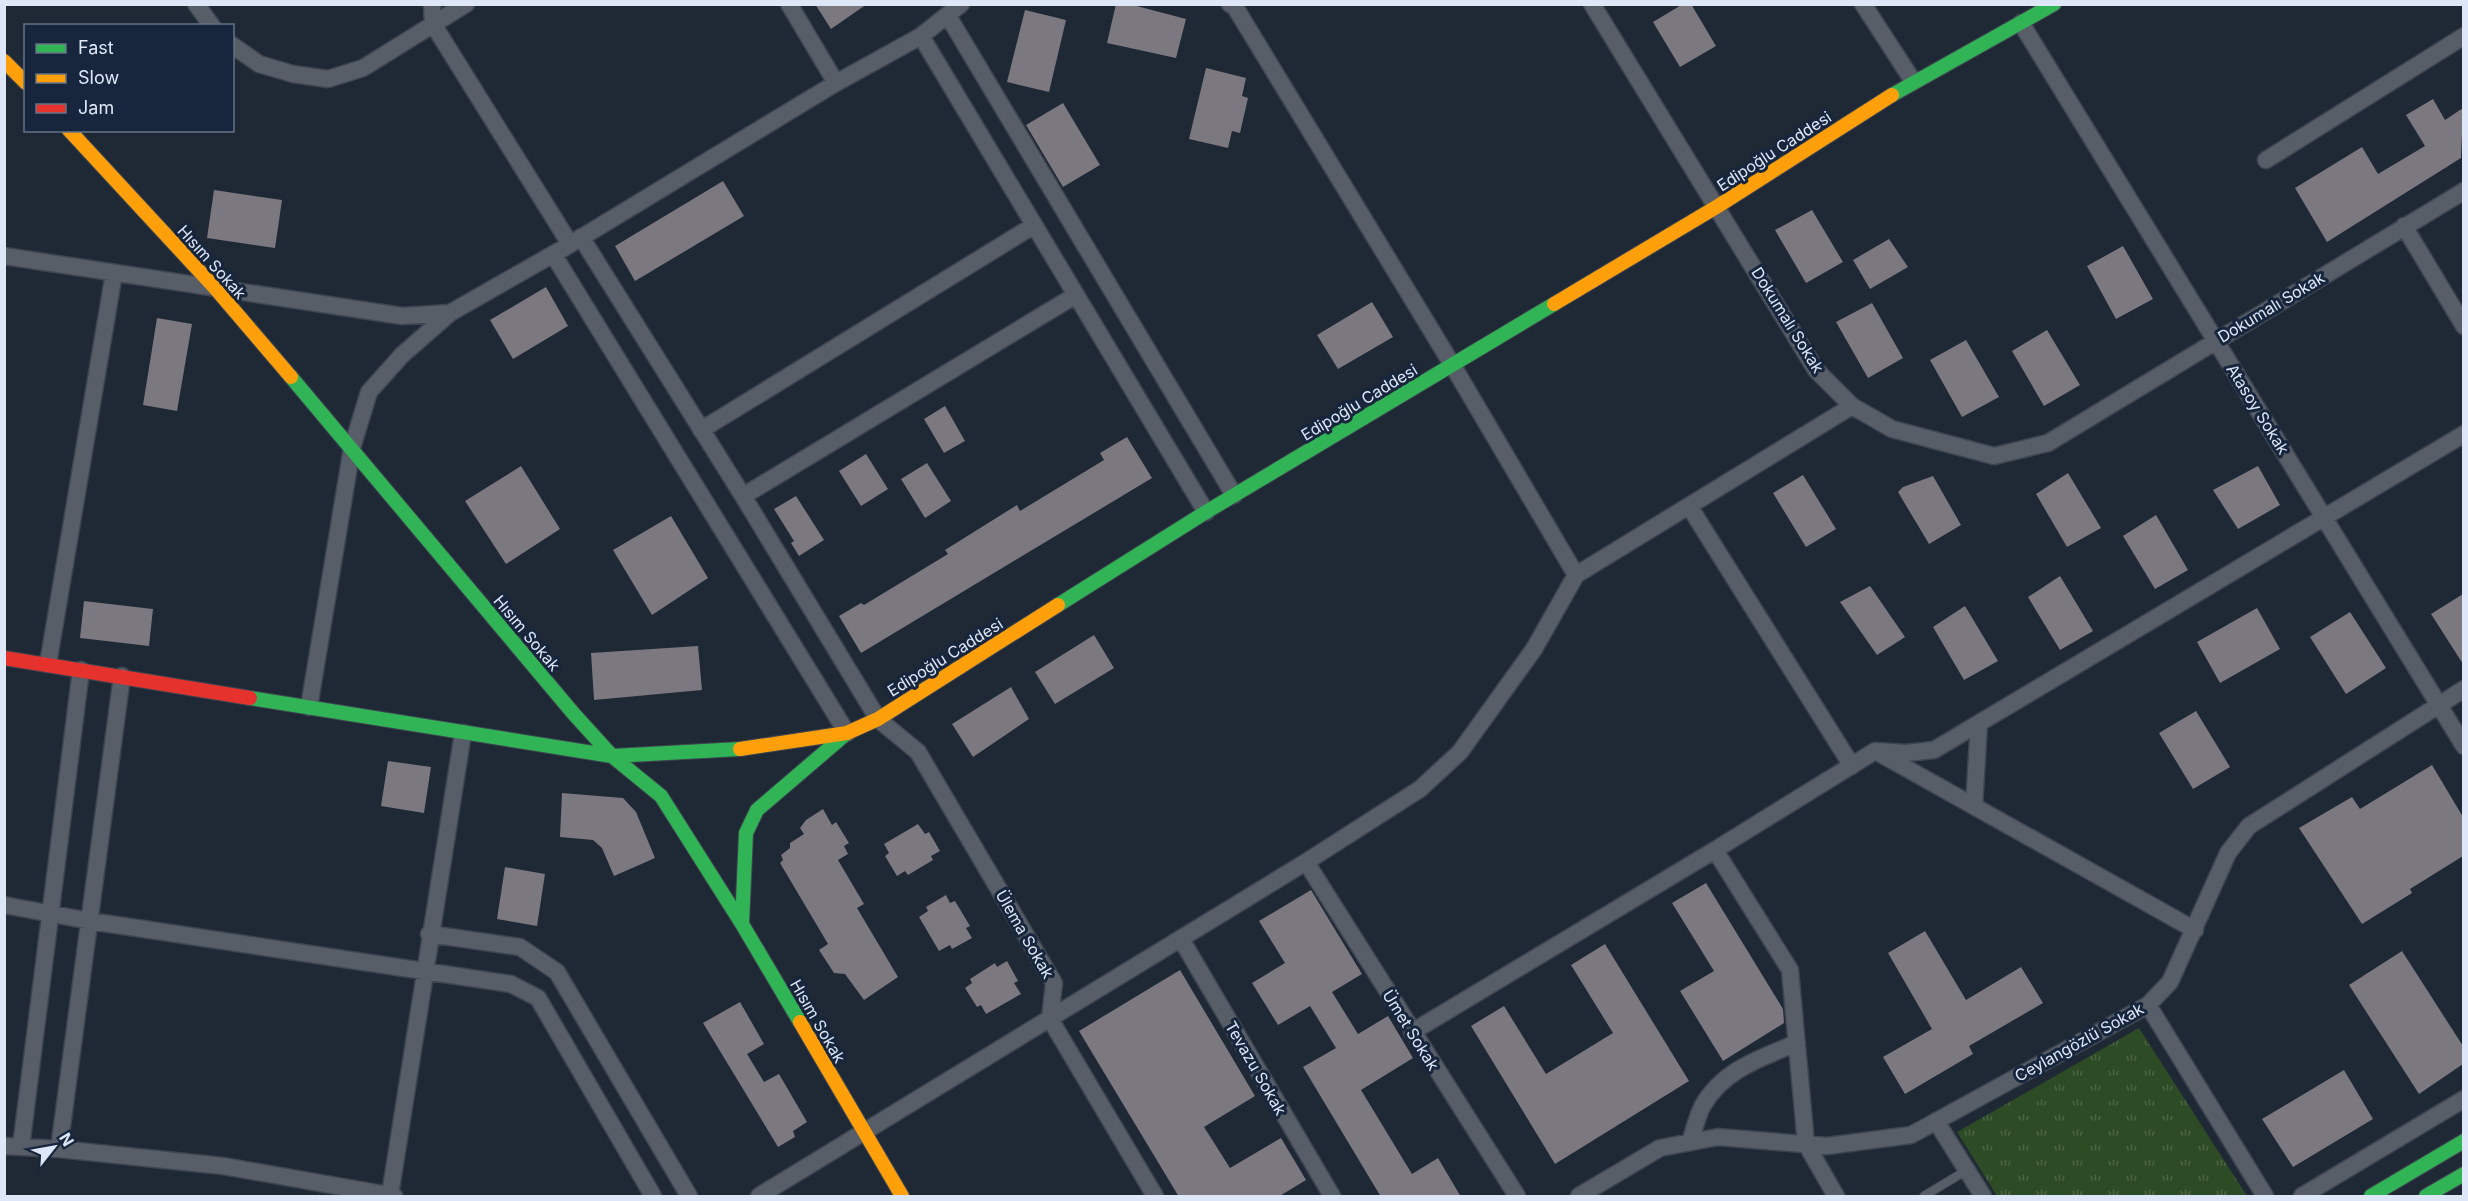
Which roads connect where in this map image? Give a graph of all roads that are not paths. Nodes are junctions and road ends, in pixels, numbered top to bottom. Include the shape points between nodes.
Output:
1 (196, 4) edge
2 (432, 4) edge
3 (466, 4) edge
4 (789, 4) edge
5 (961, 4) edge
6 (1592, 4) edge
7 (1863, 4) edge
8 (1233, 6) edge
9 (2049, 6) edge
10 (948, 16) junction
11 (2020, 23) junction
12 (211, 24) edge
13 (434, 24) junction
14 (921, 36) junction
15 (2463, 36) edge
16 (234, 46) edge
17 (4, 61) edge
18 (1913, 81) junction
19 (24, 82) edge
20 (836, 83) junction
21 (71, 132) edge
22 (2266, 160) dead end
23 (2463, 191) edge
24 (1718, 206) junction
25 (1033, 226) junction
26 (2404, 226) junction
27 (575, 241) junction
28 (554, 254) junction
29 (4, 256) edge
30 (114, 273) junction
31 (215, 288) junction
32 (1076, 295) junction
33 (450, 313) junction
34 (2463, 326) edge
35 (2216, 340) junction
36 (1453, 366) junction
37 (1852, 406) junction
38 (701, 430) junction
39 (2463, 434) edge
40 (352, 448) junction
41 (1234, 495) junction
42 (743, 496) junction
43 (1689, 506) junction
44 (1206, 512) junction
45 (2324, 518) junction
46 (1576, 575) junction
47 (4, 658) edge
48 (48, 664) junction
49 (81, 670) junction
50 (122, 676) junction
51 (2463, 689) edge
52 (2439, 704) junction
53 (309, 707) junction
54 (878, 719) junction
55 (1979, 723) junction
56 (463, 733) junction
57 (847, 733) junction
58 (2463, 746) edge
59 (1875, 751) junction
60 (612, 756) junction
61 (1852, 766) junction
62 (1974, 806) junction
63 (1715, 850) junction
64 (1306, 862) junction
65 (4, 905) edge
66 (51, 914) junction
67 (90, 921) junction
68 (742, 924) junction
69 (2194, 930) junction
70 (429, 934) junction
71 (1181, 939) junction
72 (424, 969) junction
73 (2148, 1005) junction
74 (1050, 1019) junction
75 (1412, 1032) junction
76 (1797, 1042) junction
77 (2463, 1099) edge
78 (1936, 1121) junction
79 (864, 1132) junction
80 (2463, 1141) edge
81 (1690, 1142) junction
82 (1806, 1144) junction
83 (13, 1147) edge
84 (59, 1149) junction
85 (1967, 1170) junction
86 (2463, 1174) edge
87 (392, 1196) edge
88 (652, 1197) edge
89 (689, 1197) edge
90 (759, 1197) edge
91 (902, 1197) edge
92 (1155, 1197) edge
93 (1332, 1197) edge
94 (1517, 1197) edge
95 (1579, 1197) edge
96 (1836, 1197) edge
97 (1924, 1197) edge
98 (1983, 1197) edge
99 (2265, 1197) edge
100 (2302, 1197) edge
101 (2371, 1197) edge
102 (2426, 1197) edge

1 - 12 street
2 - 13 street
3 - 13 street
4 - 20 street
5 - 10 street
6 - 24 street, Dokumalı Sokak
7 - 18 street
8 - 36 street
9 - 11 street, Edipoğlu Caddesi
10 - 14 street
10 - 41 street
11 - 18 street, Edipoğlu Caddesi
11 - 35 street, Atasoy Sokak
13 - 16 street via 363,68 328,79 259,64
13 - 27 street, Ülema Sokak
14 - 20 street
14 - 25 street
15 - 22 street
17 - 19 street
18 - 24 street, Edipoğlu Caddesi
20 - 27 street
21 - 31 street, Hısım Sokak
23 - 26 street, Dokumalı Sokak
24 - 36 street, Edipoğlu Caddesi
24 - 37 street, Dokumalı Sokak via 1816,370
25 - 32 street
25 - 38 street
26 - 34 street
26 - 35 street, Dokumalı Sokak
27 - 28 street
27 - 38 street, Ülema Sokak
28 - 33 street
28 - 57 street
29 - 30 street
30 - 31 street
30 - 48 street
31 - 33 street via 402,316
31 - 40 street, Hısım Sokak
32 - 42 street
32 - 44 street
33 - 40 street via 369,392
35 - 37 street, Dokumalı Sokak via 2048,443 1994,456 1892,429
35 - 45 street, Atasoy Sokak
36 - 41 street, Edipoğlu Caddesi
36 - 46 street
37 - 43 street
38 - 42 street, Ülema Sokak
39 - 45 street
40 - 53 street
40 - 60 street, Hısım Sokak
41 - 44 street, Edipoğlu Caddesi
42 - 54 street, Ülema Sokak
43 - 46 street
43 - 61 street
44 - 54 street, Edipoğlu Caddesi
45 - 52 street, Atasoy Sokak
45 - 55 street
46 - 64 street via 1534,649 1460,752 1420,789
47 - 48 street, Edipoğlu Caddesi
48 - 49 street, Edipoğlu Caddesi
49 - 50 street, Edipoğlu Caddesi
49 - 66 street
50 - 53 street, Edipoğlu Caddesi
50 - 67 street
51 - 52 street, Ceylangözlü Sokak
52 - 58 street, Atasoy Sokak
52 - 69 street, Ceylangözlü Sokak via 2249,826 2228,853
53 - 56 street, Edipoğlu Caddesi
54 - 57 street, Edipoğlu Caddesi
54 - 74 street, Ülema Sokak via 918,752 1054,983
55 - 59 street via 1934,750
55 - 62 street
56 - 60 street, Edipoğlu Caddesi
56 - 70 street
57 - 60 street, Edipoğlu Caddesi via 757,748
57 - 68 street via 757,810 746,833
59 - 61 street
59 - 62 street
60 - 68 street, Hısım Sokak via 661,796
61 - 63 street
62 - 69 street
63 - 75 street
63 - 76 street via 1790,970
64 - 71 street
64 - 75 street, Ümet Sokak
65 - 66 street
66 - 67 street
66 - 83 street
67 - 72 street
67 - 84 street
68 - 79 street, Hısım Sokak
69 - 73 street, Ceylangözlü Sokak via 2170,982
70 - 72 street
70 - 89 street via 520,947 557,972
71 - 74 street
71 - 93 street, Tevazu Sokak
72 - 87 street
72 - 88 street via 511,984 538,998
73 - 78 street, Ceylangözlü Sokak
73 - 99 street
74 - 79 street
74 - 92 street
75 - 94 street, Ümet Sokak
76 - 81 street via 1748,1063 1719,1082 1702,1108
76 - 82 street
77 - 100 street
78 - 82 street, Ceylangözlü Sokak via 1911,1135 1827,1146
78 - 85 street
79 - 90 street
79 - 91 street, Hısım Sokak
80 - 101 street
81 - 82 street, Ceylangözlü Sokak via 1718,1137
81 - 95 street, Ceylangözlü Sokak via 1660,1148
82 - 96 street
83 - 84 street
84 - 87 street via 223,1166
85 - 97 lane
85 - 98 street
86 - 102 street

